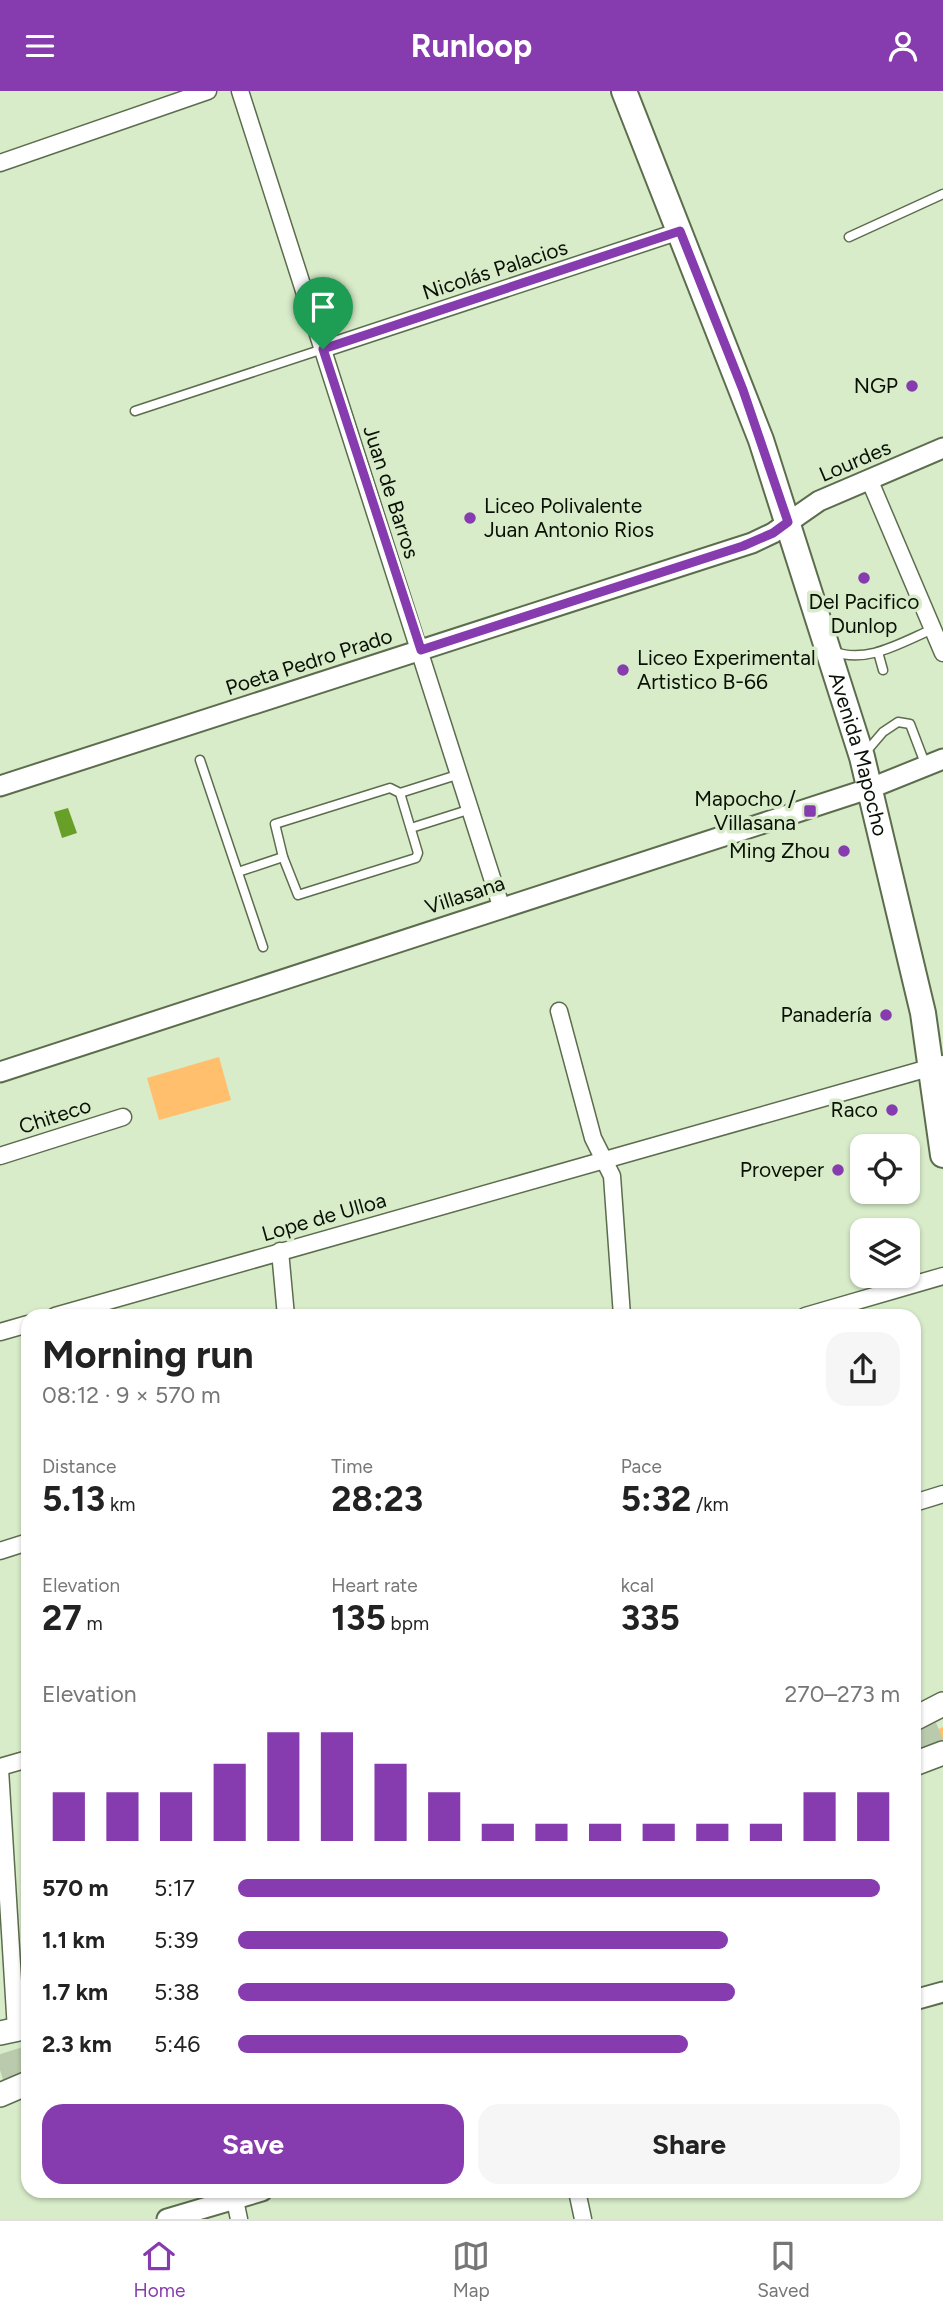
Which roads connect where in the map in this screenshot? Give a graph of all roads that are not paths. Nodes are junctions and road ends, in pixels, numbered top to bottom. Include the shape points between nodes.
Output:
1 (208, 91) edge
2 (240, 91) edge
3 (624, 91) edge
4 (0, 163) edge
5 (943, 194) edge
6 (680, 231) junction
7 (849, 237) dead end
8 (323, 349) junction
9 (135, 411) dead end
10 (943, 448) edge
11 (869, 479) junction
12 (788, 522) junction
13 (933, 629) junction
14 (829, 649) junction
15 (421, 650) junction
16 (878, 652) junction
17 (943, 653) edge
18 (883, 670) dead end
19 (862, 757) junction
20 (200, 760) dead end
21 (935, 763) edge
22 (460, 774) junction
23 (0, 786) edge
24 (871, 788) junction
25 (400, 793) junction
26 (471, 809) junction
27 (411, 828) junction
28 (283, 857) junction
29 (238, 872) junction
30 (502, 906) junction
31 (263, 947) dead end
32 (559, 1010) dead end
33 (938, 1066) edge
34 (0, 1072) edge
35 (123, 1117) dead end
36 (943, 1155) edge
37 (0, 1156) edge
38 (604, 1159) junction
39 (280, 1251) junction
40 (943, 1276) edge
41 (79, 1309) edge
42 (285, 1309) edge
43 (622, 1309) edge
44 (828, 1309) edge
45 (21, 1326) edge
46 (0, 1332) edge
47 (943, 1494) edge
48 (921, 1501) edge
49 (21, 1544) edge
50 (0, 1551) edge
51 (943, 1705) edge
52 (921, 1716) edge
53 (943, 1753) edge
54 (21, 1761) edge
55 (921, 1761) edge
56 (0, 1768) edge
57 (943, 1992) edge
58 (921, 1998) edge
59 (15, 2030) edge
60 (21, 2086) edge
61 (0, 2095) edge
62 (226, 2198) edge
63 (235, 2198) edge
64 (578, 2198) edge
65 (167, 2219) edge
66 (239, 2219) edge
67 (583, 2219) edge

1 - 4 street
2 - 8 street, Juan de Barros
3 - 6 main road, Avenida Mapocho
5 - 7 lane
6 - 8 street, Nicolás Palacios
6 - 12 main road, Avenida Mapocho via 743,390
8 - 9 lane
8 - 15 street, Juan de Barros
10 - 11 street, Lourdes
11 - 12 street, Lourdes via 819,501
11 - 13 street
12 - 14 main road, Avenida Mapocho
12 - 15 street, Poeta Pedro Prado via 743,546
13 - 16 lane
13 - 17 street
14 - 16 lane via 856,656
14 - 19 main road, Avenida Mapocho
15 - 22 street, Juan de Barros
15 - 23 street, Poeta Pedro Prado
16 - 18 lane
19 - 21 lane via 898,722 910,725
19 - 24 main road, Avenida Mapocho
20 - 29 lane
21 - 24 street, Villasana
22 - 25 lane
22 - 26 street, Juan de Barros
24 - 30 street, Villasana
24 - 33 main road, Avenida Mapocho
25 - 27 lane
25 - 28 lane via 390,788 275,824
26 - 27 lane
26 - 30 street, Juan de Barros
27 - 28 lane via 416,858 304,895 295,890
28 - 29 lane
29 - 31 lane
30 - 34 street, Villasana
32 - 38 street via 593,1138
33 - 36 main road, Avenida Mapocho
33 - 38 street, Lope de Ulloa
35 - 37 street, Chiteco
38 - 39 street, Lope de Ulloa
38 - 43 street via 613,1183
39 - 41 street, Lope de Ulloa
39 - 42 street
40 - 44 street
45 - 46 street
47 - 48 street
49 - 50 street
51 - 52 main road
53 - 55 main road
54 - 56 street
56 - 59 street
57 - 58 street
60 - 61 main road
62 - 65 street
63 - 66 street
64 - 67 street

